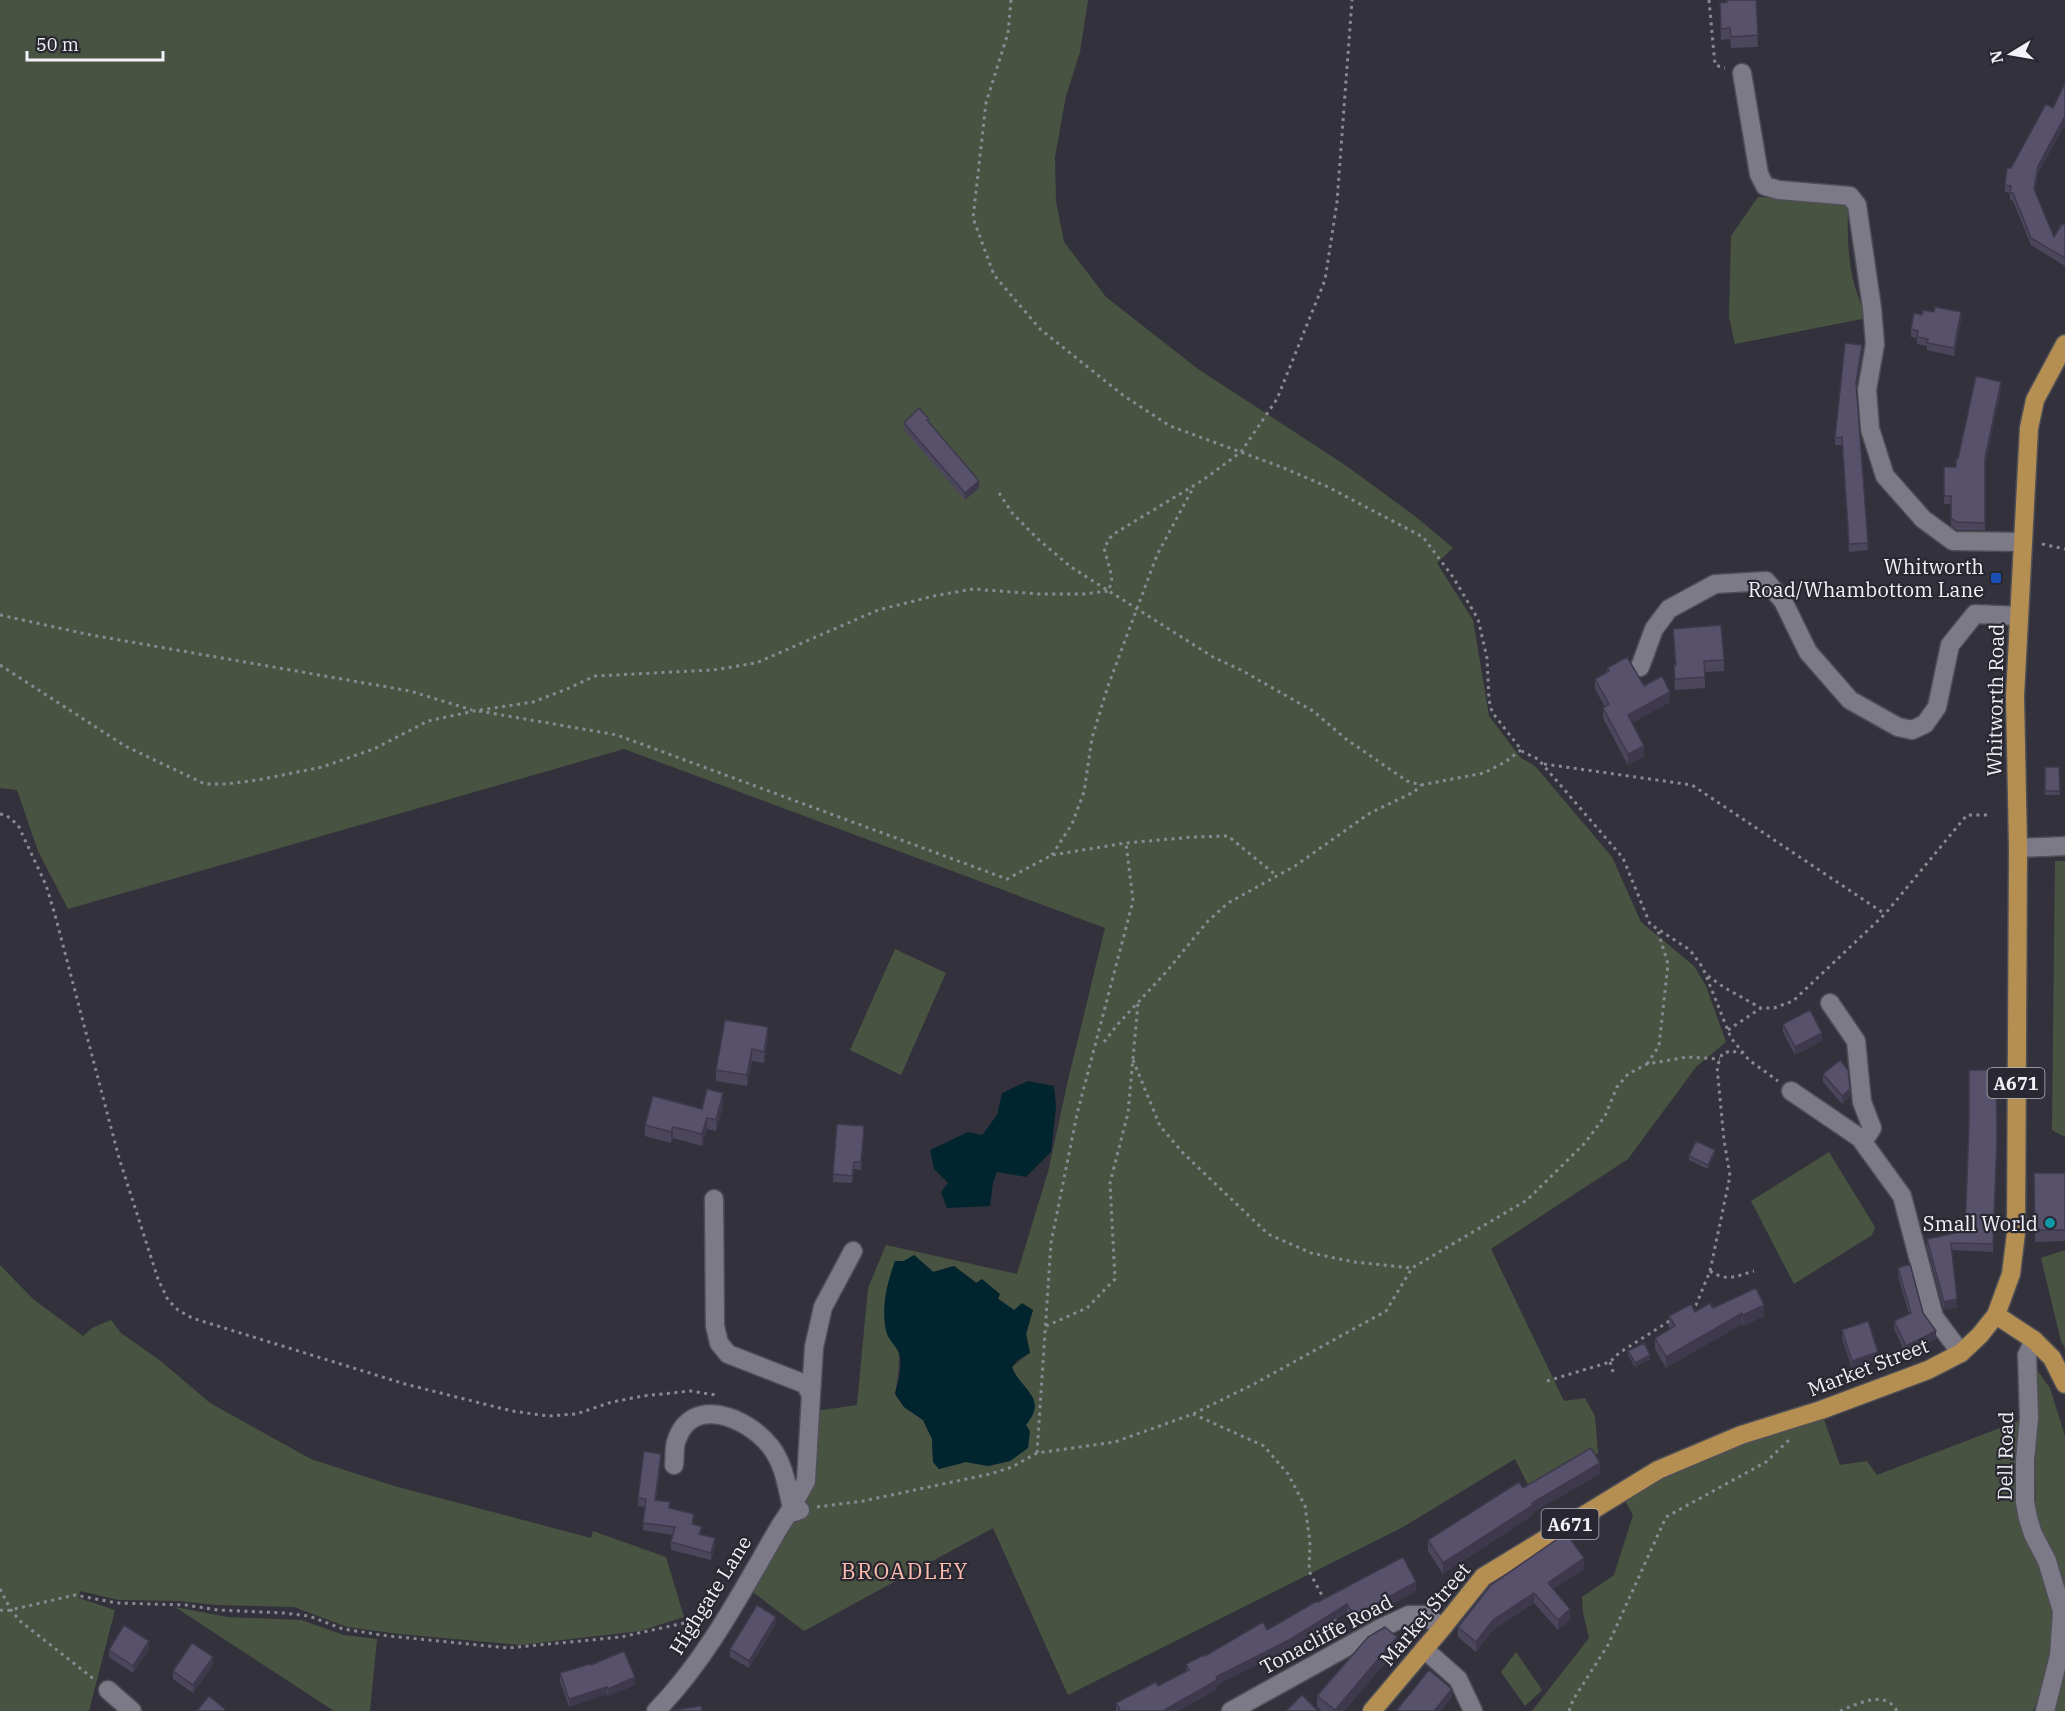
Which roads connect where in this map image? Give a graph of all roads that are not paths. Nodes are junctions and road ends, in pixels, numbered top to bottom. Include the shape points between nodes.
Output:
1 (1742, 73) road end
2 (2065, 345) edge
3 (2030, 542) junction
4 (2019, 616) junction
5 (1640, 667) dead end
6 (2065, 846) edge
7 (2018, 848) junction
8 (1830, 1003) dead end
9 (1791, 1091) road end
10 (1863, 1143) junction
11 (714, 1199) dead end
12 (853, 1251) dead end
13 (1996, 1315) junction
14 (2034, 1340) junction
15 (1961, 1353) junction
16 (2065, 1384) edge
17 (810, 1395) junction
18 (674, 1465) dead end
19 (795, 1510) junction
20 (1443, 1627) junction
21 (1424, 1649) junction
22 (108, 1690) road end
23 (132, 1711) edge
24 (656, 1711) edge
25 (1230, 1711) edge
26 (1372, 1711) edge
27 (1473, 1711) edge
28 (2045, 1711) edge

1 - 3 street via 1759,174 1765,186 1850,196 1857,205 1875,344 1867,390 1869,420 1885,476 1923,519 1953,541
2 - 3 main road, Whitworth Road / A671 via 2035,400 2029,428
3 - 4 main road, Whitworth Road / A671
4 - 5 street via 1975,614 1950,645 1937,707 1925,724 1912,730 1898,727 1850,700 1808,652 1783,601 1766,581 1715,584 1669,609 1654,629
4 - 7 main road, Whitworth Road / A671 via 2015,696
6 - 7 street
7 - 13 main road, Market Street / A671 via 2016,1233 2011,1274
8 - 10 street via 1856,1041 1862,1102 1872,1128
9 - 10 street
10 - 15 street via 1902,1196 1934,1317
11 - 17 street via 715,1326 719,1343 728,1354 804,1384
12 - 17 street, Highgate Lane via 823,1307 814,1347
13 - 14 main road
13 - 15 main road, Market Street / A671
14 - 16 main road via 2052,1358
14 - 28 street, Dell Road via 2027,1355 2025,1502 2062,1611 2059,1656
15 - 20 main road, Market Street / A671 via 1928,1370 1740,1435 1658,1470 1483,1577
17 - 19 street, Highgate Lane via 806,1481
18 - 19 street via 676,1441 686,1425 698,1416 719,1413 759,1433 771,1447
19 - 24 street, Highgate Lane via 676,1691
20 - 21 main road, Market Street / A671
20 - 25 street, Tonacliffe Road via 1423,1615 1409,1615
21 - 26 main road, Market Street / A671
21 - 27 street via 1458,1679
22 - 23 street

